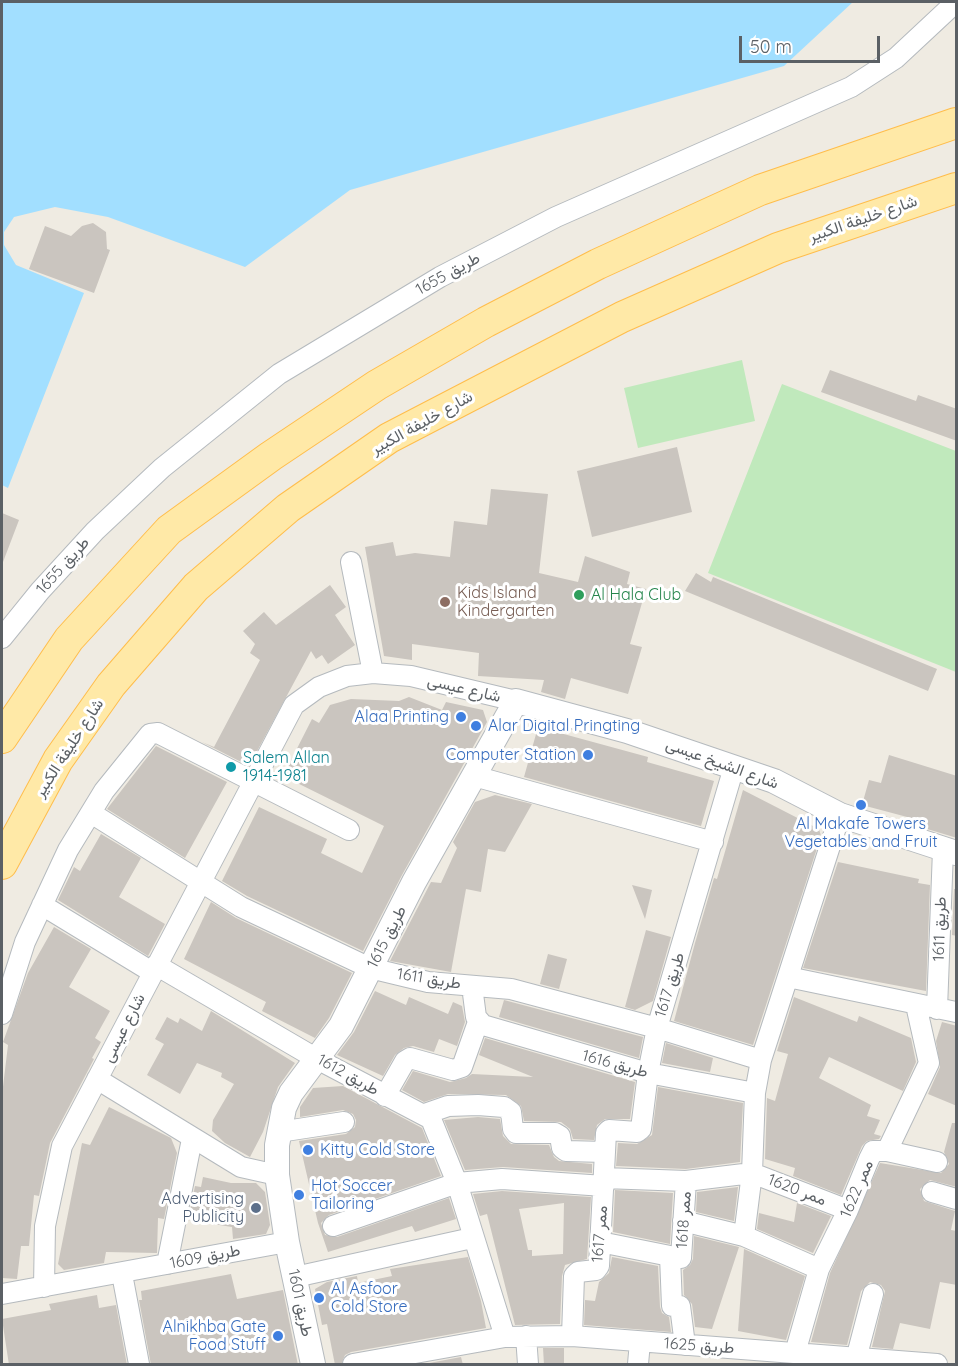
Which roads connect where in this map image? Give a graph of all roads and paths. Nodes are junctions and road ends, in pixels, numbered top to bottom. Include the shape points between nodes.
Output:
1 (956, 2) edge
2 (957, 123) edge
3 (957, 188) edge
4 (351, 562) dead end
5 (2, 638) edge
6 (373, 673) junction
7 (516, 701) junction
8 (2, 738) edge
9 (734, 767) junction
10 (474, 776) junction
11 (251, 782) junction
12 (91, 813) junction
13 (840, 815) junction
14 (349, 830) dead end
15 (713, 842) junction
16 (950, 851) edge
17 (2, 864) edge
18 (200, 881) junction
19 (42, 905) junction
20 (370, 968) junction
21 (154, 969) junction
22 (788, 977) junction
23 (472, 986) junction
24 (916, 1005) junction
25 (937, 1009) junction
26 (957, 1012) edge
27 (2, 1014) edge
28 (478, 1022) junction
29 (657, 1028) junction
30 (317, 1059) junction
31 (761, 1060) junction
32 (648, 1073) junction
33 (97, 1079) junction
34 (755, 1093) junction
35 (385, 1096) junction
36 (426, 1114) junction
37 (344, 1122) dead end
38 (640, 1131) joint
39 (279, 1132) junction
40 (192, 1139) junction
41 (887, 1151) junction
42 (606, 1152) junction
43 (937, 1162) dead end
44 (752, 1173) junction
45 (277, 1175) junction
46 (686, 1181) junction
47 (604, 1182) junction
48 (457, 1183) junction
49 (932, 1192) dead end
50 (957, 1198) edge
51 (848, 1210) junction
52 (683, 1221) junction
53 (333, 1226) dead end
54 (744, 1236) junction
55 (472, 1238) junction
56 (287, 1242) junction
57 (600, 1242) junction
58 (670, 1256) junction
59 (167, 1264) junction
60 (819, 1269) junction
61 (122, 1274) junction
62 (295, 1277) junction
63 (44, 1287) junction
64 (2, 1294) edge
65 (873, 1294) dead end
66 (526, 1336) junction
67 (572, 1336) junction
68 (505, 1337) junction
69 (640, 1342) junction
70 (685, 1345) junction
71 (795, 1353) junction
72 (856, 1359) junction
73 (885, 1363) edge
74 (139, 1365) edge
75 (313, 1365) edge
76 (353, 1365) edge
77 (528, 1365) edge
78 (638, 1365) edge
79 (937, 1365) edge

1 - 5 street, طريق 1655 via 896,58 850,87 556,217 440,277 279,374 162,468 95,531
2 - 8 main road via 858,155 727,205 598,264 377,385 169,530 69,639
3 - 17 main road, شارع خليفة الكبير via 778,248 622,317 389,438 288,508 195,587 111,685 58,760
4 - 6 street
6 - 7 street, شارع عيسى via 411,676
6 - 11 street, شارع عيسى via 347,676 307,693 294,705
7 - 9 street, شارع الشيخ عيسى via 627,731
7 - 10 street, طريق 1615
9 - 13 street, شارع الشيخ عيسى via 774,781
9 - 15 street, طريق 1617
10 - 15 street
10 - 20 street, طريق 1615
11 - 12 street via 158,733 147,736
11 - 14 street
11 - 18 street, شارع عيسى
12 - 18 street, طريق 1611
12 - 19 street
13 - 16 street, شارع الشيخ عيسى
13 - 22 street
15 - 29 street, طريق 1617
16 - 25 street, طريق 1611
18 - 20 street, طريق 1611 via 241,907
18 - 21 street, شارع عيسى
19 - 21 street, طريق 1612
19 - 27 street via 25,942
20 - 23 street, طريق 1611 via 428,982
20 - 30 street, طريق 1615 via 341,1026
21 - 30 street, طريق 1612
21 - 33 street, شارع عيسى
22 - 24 street
22 - 31 street
23 - 28 street
23 - 29 street, طريق 1611 via 511,989
24 - 25 street
24 - 41 street, ممر 1622 via 929,1063
25 - 26 street
28 - 32 street, طريق 1616
28 - 35 street via 462,1067 453,1070 410,1058
29 - 31 street, طريق 1611
29 - 32 street, طريق 1617
30 - 35 street, طريق 1612
30 - 39 street, طريق 1615 via 291,1093
31 - 34 street
32 - 34 street, طريق 1616
32 - 38 street, طريق 1617
33 - 40 street
33 - 63 street, شارع عيسى via 62,1146 45,1226
34 - 44 street, ممر 1620
35 - 36 street, طريق 1612
36 - 42 street via 447,1106 504,1107 511,1112 516,1132 555,1132 567,1151
36 - 48 street via 436,1126
37 - 39 street
38 - 42 street, ممر 1617 via 607,1130
39 - 45 street, طريق 1615
40 - 45 street via 241,1167
40 - 59 street
41 - 43 street
41 - 51 street, ممر 1622 via 873,1151
42 - 47 street, ممر 1617
44 - 46 street, ممر 1618
44 - 51 street, ممر 1620
44 - 54 street
45 - 56 street, طريق 1615
46 - 47 street, ممر 1618
46 - 52 street, ممر 1618
47 - 48 street, ممر 1617 via 502,1179
47 - 57 street, ممر 1617
48 - 53 street
48 - 55 street
49 - 50 street
51 - 60 street, ممر 1622
52 - 54 street
52 - 58 street, ممر 1618 via 681,1258
54 - 60 street
55 - 62 street
55 - 68 street
56 - 59 street, طريق 1609
56 - 62 street, طريق 1601
57 - 58 street
57 - 67 street, ممر 1617 via 598,1269 574,1276
58 - 70 street, ممر 1618 via 672,1306 680,1306
59 - 61 street, طريق 1609
60 - 71 street, ممر 1622
61 - 63 street, طريق 1609
61 - 74 street
62 - 75 street, طريق 1601
63 - 64 street, طريق 1609
65 - 72 street
66 - 67 street, طريق 1625
66 - 68 street, طريق 1625
66 - 77 street
67 - 69 street, طريق 1625
68 - 76 street, طريق 1625
69 - 70 street, طريق 1625
69 - 78 street, طريق 1625
70 - 71 street, طريق 1625
71 - 72 street, طريق 1625
72 - 73 street, طريق 1625
73 - 79 street, طريق 1625

